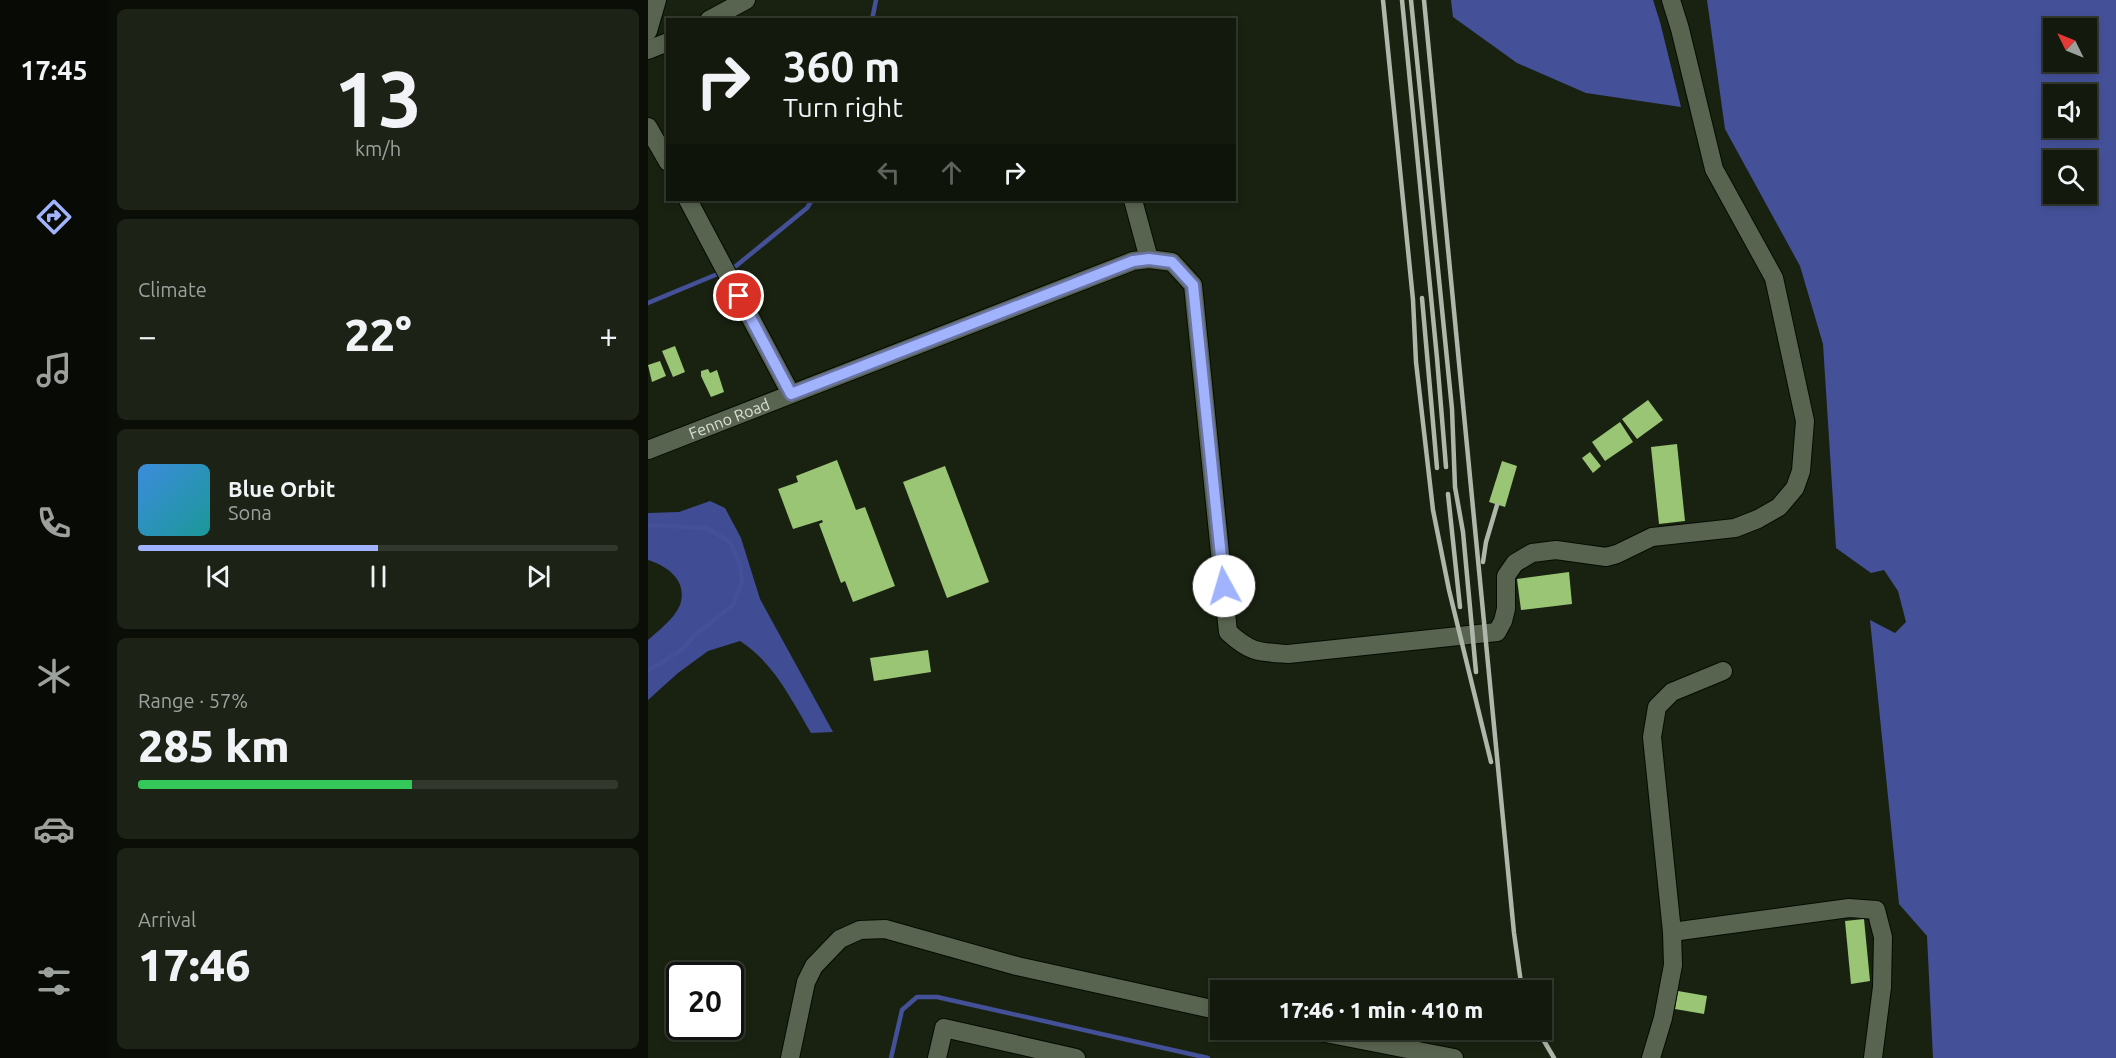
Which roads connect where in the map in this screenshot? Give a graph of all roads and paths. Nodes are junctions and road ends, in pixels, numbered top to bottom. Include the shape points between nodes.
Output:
1 (657, 0) edge
2 (746, 0) edge
3 (1671, 0) edge
4 (714, 18) edge
5 (648, 31) edge
6 (666, 43) edge
7 (648, 50) edge
8 (648, 127) edge
9 (666, 158) edge
10 (689, 201) edge
11 (1133, 201) edge
12 (1149, 259) junction
13 (791, 394) junction
14 (648, 450) edge
15 (1723, 671) dead end
16 (1672, 932) junction
17 (1210, 1009) edge
18 (1362, 1040) edge
19 (790, 1058) edge
20 (937, 1058) edge
21 (1076, 1058) edge
22 (1454, 1058) edge
23 (1651, 1058) edge
24 (1872, 1058) edge

1 - 5 street
2 - 4 street
3 - 12 street via 1714,169 1774,278 1805,421 1801,471 1795,488 1779,507 1758,519 1735,528 1653,537 1606,557 1556,550 1532,553 1515,563 1506,576 1506,609 1497,632 1288,654 1244,647 1228,632 1193,285 1172,262
6 - 7 street
8 - 9 street
10 - 13 street
11 - 12 street
12 - 13 street, Fenno Road via 1133,261
13 - 14 street, Fenno Road
15 - 16 street via 1672,692 1657,707 1652,737
16 - 23 street via 1673,965
16 - 24 street via 1849,908 1876,910 1883,937 1882,987
17 - 19 street via 1017,966 885,929 860,930 840,939 813,966
18 - 22 street
20 - 21 street via 944,1028

